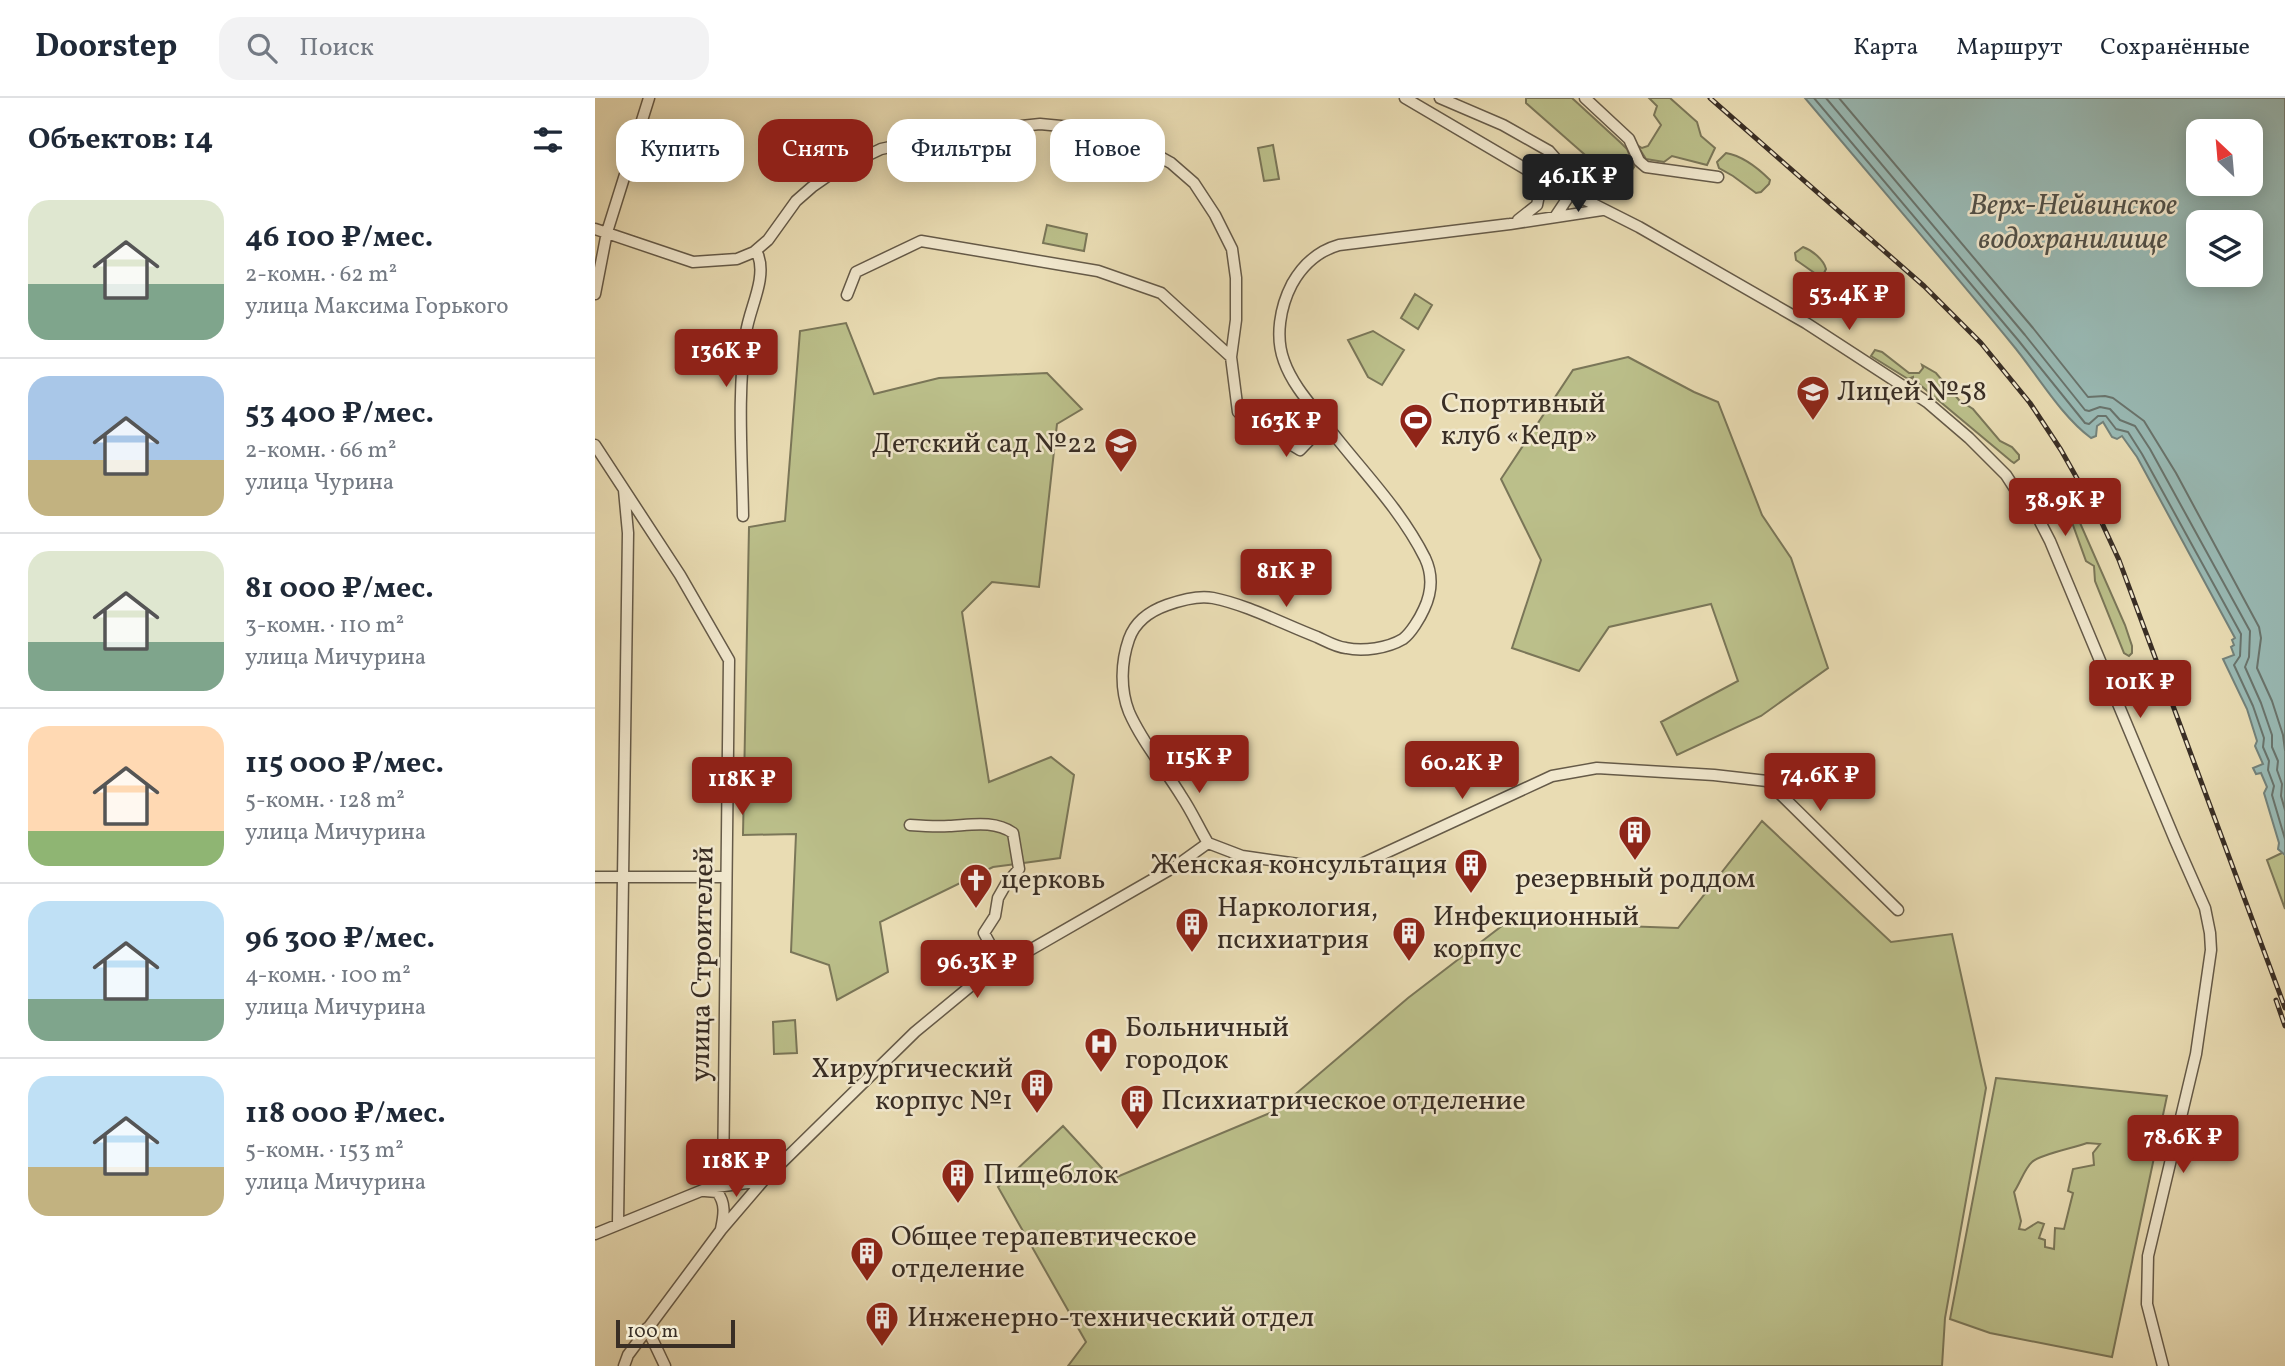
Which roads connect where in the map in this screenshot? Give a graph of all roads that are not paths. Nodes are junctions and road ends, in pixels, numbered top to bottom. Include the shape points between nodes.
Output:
1 (649, 98) edge
2 (1405, 98) edge
3 (1440, 98) edge
4 (1585, 98) edge
5 (1564, 169) junction
6 (1536, 175) junction
7 (1717, 177) dead end
8 (1568, 191) junction
9 (1603, 210) junction
10 (1555, 216) junction
11 (1510, 224) junction
12 (595, 229) edge
13 (607, 232) junction
14 (754, 252) junction
15 (595, 294) edge
16 (847, 295) dead end
17 (1231, 357) junction
18 (1325, 424) junction
19 (595, 445) edge
20 (624, 486) junction
21 (743, 516) dead end
22 (910, 825) dead end
23 (1208, 843) junction
24 (595, 877) edge
25 (623, 877) junction
26 (726, 877) junction
27 (1898, 910) dead end
28 (1002, 966) junction
29 (763, 1181) junction
30 (723, 1185) junction
31 (702, 1191) junction
32 (618, 1223) junction
33 (721, 1230) junction
34 (595, 1234) edge
35 (647, 1328) junction
36 (624, 1366) edge
37 (665, 1366) edge
38 (2163, 1366) edge

1 - 13 street
2 - 6 street
3 - 5 street via 1534,142
4 - 7 street via 1629,139 1646,167
5 - 8 street
5 - 9 street
6 - 8 street
6 - 11 street via 1537,205
8 - 9 street
8 - 10 street
9 - 10 street
9 - 38 street via 1807,323 1927,402 2006,475 2033,508 2050,541 2195,883 2210,933 2201,1032 2148,1256 2147,1304
10 - 11 street
11 - 18 street via 1339,245 1312,259 1284,302 1280,345 1293,380
12 - 13 street
13 - 14 street via 692,262 737,259
13 - 15 street
14 - 17 street via 812,187 881,149 1040,124 1103,130 1171,163 1194,183 1215,215 1232,249 1236,278
14 - 21 street via 761,267 741,365
16 - 17 street via 856,272 921,241 1098,271 1161,293
17 - 18 street via 1238,412 1300,450
18 - 23 street via 1416,541 1430,570 1430,596 1404,638 1370,649 1344,648 1210,597 1176,601 1145,616 1132,632 1124,654 1122,680 1128,709
19 - 20 street, улица Строителей
20 - 25 street via 628,533
20 - 26 street, улица Строителей via 729,660
22 - 28 street via 1003,826 1013,833 1019,869 998,898 995,916 984,933
23 - 27 street via 1242,856 1355,867 1552,776 1597,768 1767,780
23 - 28 street
24 - 25 street
25 - 26 street
25 - 32 street
26 - 30 street, улица Строителей
28 - 29 street via 915,1032
29 - 30 street
29 - 33 street
30 - 31 street
31 - 32 street
31 - 33 street via 716,1192 723,1200
32 - 34 street
33 - 35 street
35 - 36 street
35 - 37 street

